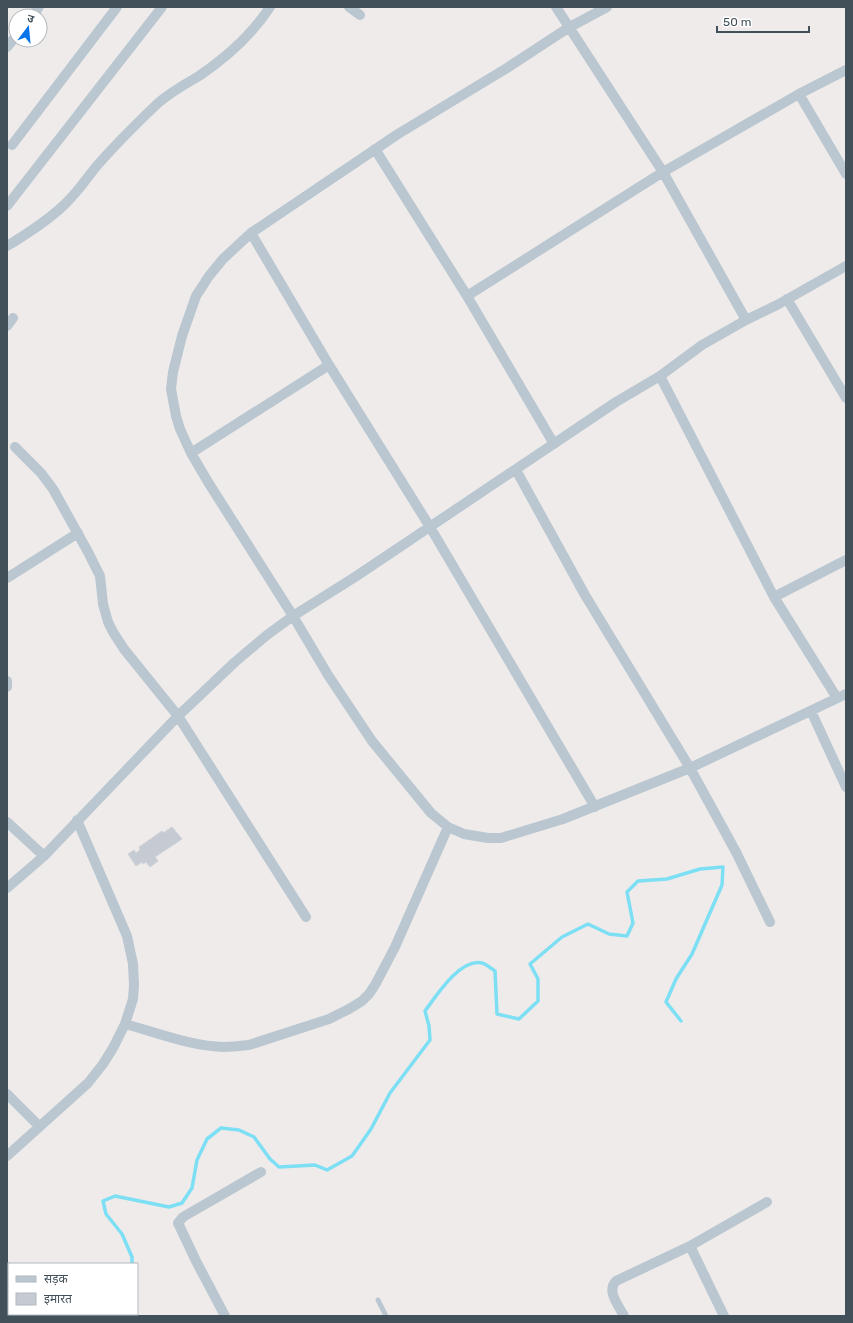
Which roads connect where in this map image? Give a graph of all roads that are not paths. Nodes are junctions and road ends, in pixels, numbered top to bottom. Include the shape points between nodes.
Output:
1 (117, 7) edge
2 (162, 7) edge
3 (270, 7) edge
4 (349, 7) edge
5 (556, 7) edge
6 (607, 7) edge
7 (360, 15) dead end
8 (568, 28) junction
9 (846, 70) edge
10 (799, 94) junction
11 (12, 145) dead end
12 (375, 150) junction
13 (663, 172) junction
14 (846, 174) edge
15 (7, 206) edge
16 (251, 233) junction
17 (7, 246) edge
18 (846, 266) edge
19 (467, 296) junction
20 (787, 300) junction
21 (746, 320) junction
22 (329, 365) junction
23 (660, 376) junction
24 (846, 398) edge
25 (554, 444) junction
26 (15, 447) dead end
27 (191, 453) junction
28 (516, 470) junction
29 (430, 527) junction
30 (78, 533) junction
31 (846, 560) edge
32 (7, 578) edge
33 (774, 597) junction
34 (293, 616) junction
35 (7, 681) edge
36 (7, 687) edge
37 (842, 696) edge
38 (812, 711) junction
39 (178, 716) junction
40 (690, 768) junction
41 (846, 787) edge
42 (595, 807) junction
43 (77, 820) junction
44 (7, 822) edge
45 (448, 827) junction
46 (44, 856) junction
47 (7, 888) edge
48 (306, 917) dead end
49 (770, 922) dead end
50 (125, 1024) junction
51 (7, 1094) edge
52 (39, 1126) junction
53 (7, 1156) edge
54 (261, 1172) dead end
55 (767, 1202) dead end
56 (690, 1246) junction
57 (378, 1300) dead end
58 (226, 1316) edge
59 (386, 1316) edge
60 (624, 1316) edge
61 (724, 1316) edge

1 - 11 street
2 - 15 street
3 - 17 street via 249,36 237,47 167,96 131,129 72,198 41,225
4 - 7 street
5 - 8 street
6 - 8 street
8 - 12 street
8 - 13 street
9 - 10 street
10 - 13 street
10 - 14 street
12 - 16 street
12 - 19 street
13 - 19 street
13 - 21 street
16 - 22 street
16 - 27 street via 209,276 196,296 182,336 171,389 176,416
18 - 20 street
19 - 25 street
20 - 21 street
20 - 24 street
21 - 23 street via 702,345
22 - 27 street
22 - 29 street
23 - 25 street
23 - 33 street
25 - 28 street
26 - 30 street via 47,481
27 - 34 street
28 - 29 street
28 - 40 street via 586,595
29 - 34 street
29 - 42 street
30 - 32 street
30 - 39 street via 100,576 103,604 113,632
31 - 33 street
33 - 37 street
34 - 39 street via 234,662
34 - 45 street via 372,741 431,813
35 - 36 street
37 - 38 street
38 - 40 street
38 - 41 street
39 - 43 street
39 - 48 street
40 - 42 street
40 - 49 street via 736,852
42 - 45 street via 563,820 501,838 464,834
43 - 46 street
43 - 50 street via 128,936 134,985 133,999
44 - 46 street
45 - 50 street via 395,947 375,985 362,1001 349,1009 321,1021 235,1047 195,1043
46 - 47 street
50 - 52 street via 103,1064 88,1083
51 - 52 street
52 - 53 street
54 - 58 street via 183,1217 178,1223
55 - 56 street
56 - 60 street via 616,1281 612,1292
56 - 61 street
57 - 59 lane

